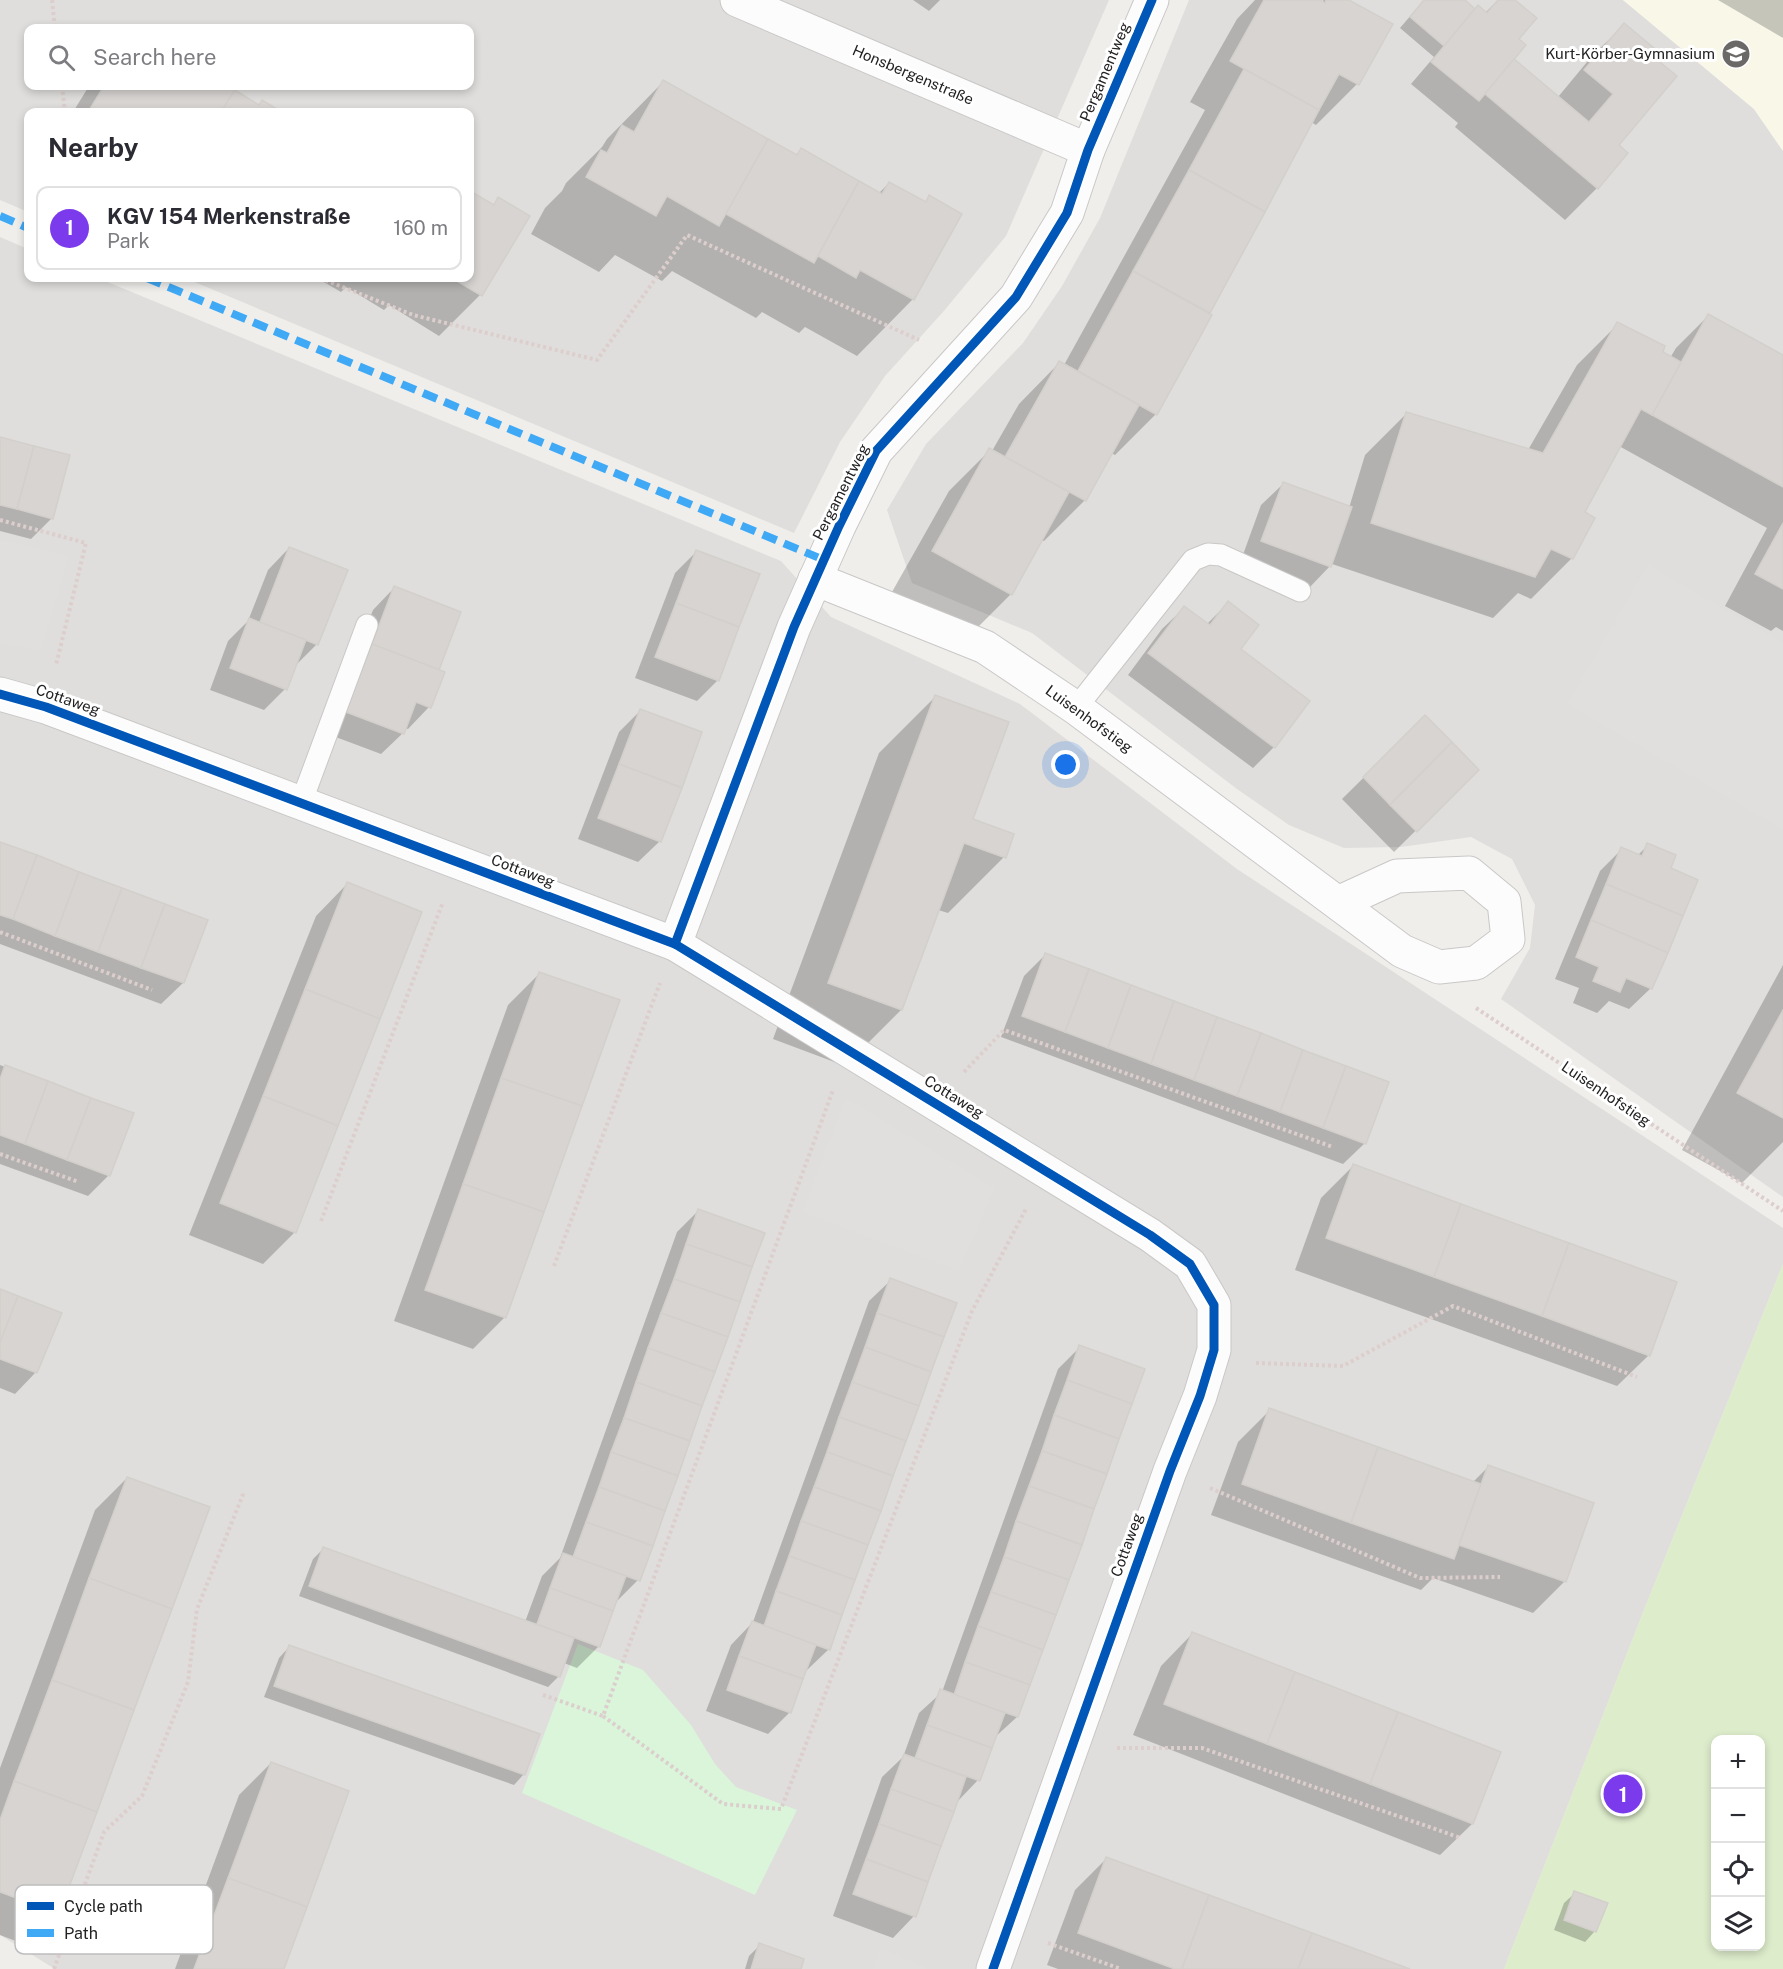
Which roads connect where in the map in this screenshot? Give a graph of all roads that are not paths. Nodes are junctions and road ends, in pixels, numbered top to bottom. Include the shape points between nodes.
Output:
1 (737, 0) edge
2 (1152, 0) edge
3 (1088, 150) junction
4 (815, 579) junction
5 (1300, 591) dead end
6 (367, 625) dead end
7 (0, 694) edge
8 (1076, 708) junction
9 (301, 803) junction
10 (1338, 903) junction
11 (675, 944) junction
12 (993, 1969) edge

1 - 3 street, Honsbergenstraße
2 - 3 street, Pergamentweg
3 - 4 street, Pergamentweg via 1067,213 1016,297 876,451
4 - 8 street, Luisenhofstieg via 985,647
4 - 11 street, Pergamentweg
5 - 8 lane via 1221,555 1208,554 1193,560
6 - 9 lane
7 - 9 street, Cottaweg via 46,707
8 - 10 street, Luisenhofstieg
9 - 11 street, Cottaweg
10 - 10 street, Luisenhofstieg via 1402,951 1438,967 1476,963 1508,939 1504,903 1469,873 1397,876
11 - 12 street, Cottaweg via 1150,1235 1190,1264 1214,1305 1214,1350 1200,1396

